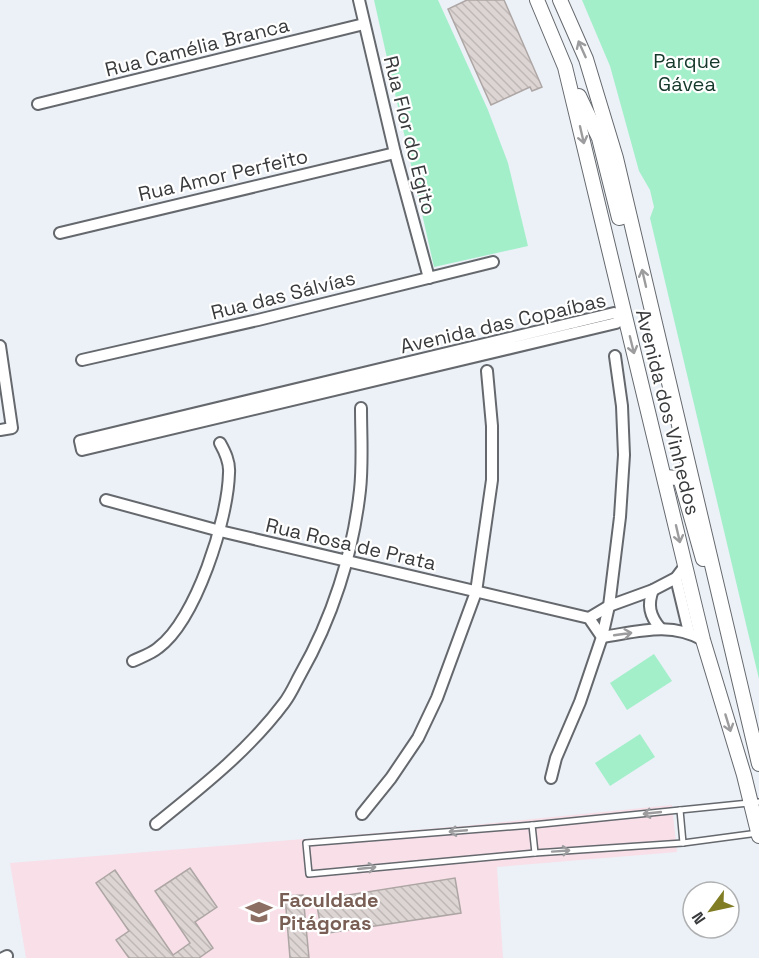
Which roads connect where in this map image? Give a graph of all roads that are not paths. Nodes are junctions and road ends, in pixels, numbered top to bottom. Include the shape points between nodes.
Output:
1 (359, 0) edge
2 (537, 0) edge
3 (560, 0) edge
4 (364, 24) junction
5 (565, 67) junction
6 (38, 104) dead end
7 (395, 153) junction
8 (630, 215) junction
9 (60, 232) dead end
10 (493, 262) dead end
11 (429, 278) junction
12 (625, 316) junction
13 (0, 346) edge
14 (615, 356) dead end
15 (82, 360) dead end
16 (487, 371) dead end
17 (361, 408) dead end
18 (0, 430) edge
19 (220, 443) dead end
20 (664, 477) junction
21 (106, 500) dead end
22 (220, 531) junction
23 (346, 561) junction
24 (685, 566) junction
25 (676, 578) junction
26 (653, 590) junction
27 (476, 592) junction
28 (609, 606) junction
29 (589, 618) junction
30 (660, 628) junction
31 (689, 632) junction
32 (602, 637) junction
33 (703, 640) junction
34 (731, 644) junction
35 (133, 661) dead end
36 (759, 764) edge
37 (551, 778) dead end
38 (755, 803) edge
39 (680, 810) junction
40 (362, 814) dead end
41 (156, 824) dead end
42 (532, 825) junction
43 (759, 834) edge
44 (683, 843) junction
45 (535, 853) junction

1 - 4 street, Rua Flor do Egito
2 - 5 main road, Avenida dos Vinhedos
8 -> 3 main road, Avenida dos Vinhedos via 586,59
4 - 6 street, Rua Camélia Branca
4 - 7 street, Rua Flor do Egito
5 - 8 main road via 599,138 619,218
5 -> 12 main road, Avenida dos Vinhedos
7 - 9 street, Rua Amor Perfeito
7 - 11 street, Rua Flor do Egito
34 -> 8 main road, Avenida dos Vinhedos
10 - 11 street, Rua das Sálvías
11 - 15 street, Rua das Sálvías
12 - 12 street, Avenida das Copaíbas via 614,314 80,441 82,450 616,323
12 -> 20 main road, Avenida dos Vinhedos
13 - 18 street via 12,428
14 - 28 street via 624,455
16 - 27 street via 492,480
17 - 23 street via 360,490
19 - 22 street via 230,471
20 -> 24 main road, Avenida dos Vinhedos
20 - 34 main road via 681,481
21 - 22 street, Rua Rosa de Prata
22 - 23 street, Rua Rosa de Prata
22 - 35 street via 196,596 184,616 158,648
23 - 27 street, Rua Rosa de Prata
23 - 41 street via 313,652 285,701 226,766
24 - 25 street
24 - 33 main road, Avenida dos Vinhedos
25 - 26 street
25 - 31 street
26 - 28 street
26 - 30 street via 649,605
27 - 29 street, Rua Rosa de Prata
27 - 40 street via 418,738
28 - 29 street
28 - 32 street
29 - 32 street
30 - 31 street
32 -> 30 street
31 - 33 street
32 - 37 street
33 -> 38 main road, Avenida dos Vinhedos
34 - 36 main road, Avenida dos Vinhedos
38 - 39 lane
38 - 43 main road, Avenida dos Vinhedos
39 -> 42 lane
39 - 44 lane
42 - 45 lane
42 -> 45 lane via 306,843 309,874
43 - 44 lane
45 -> 44 lane

